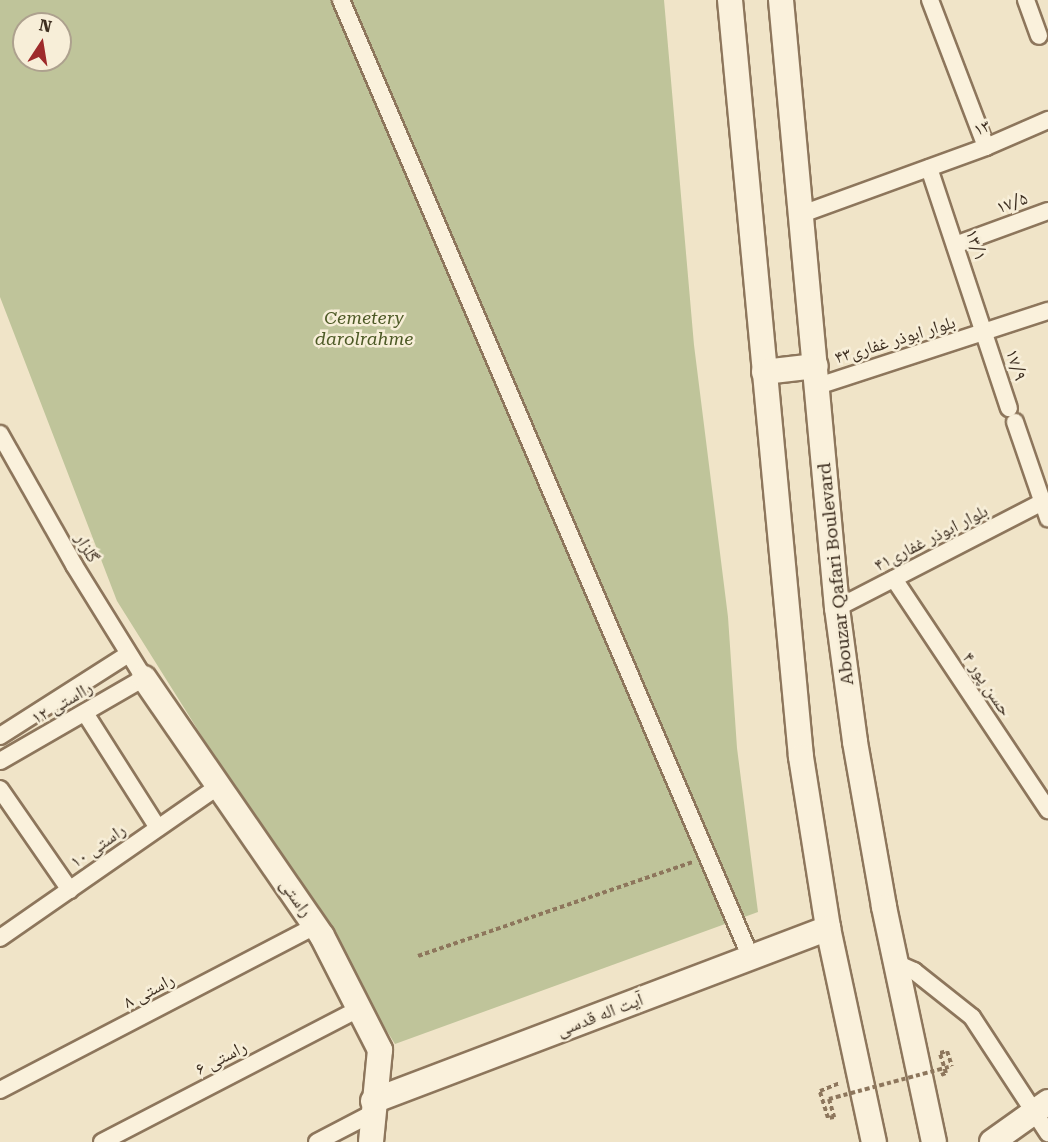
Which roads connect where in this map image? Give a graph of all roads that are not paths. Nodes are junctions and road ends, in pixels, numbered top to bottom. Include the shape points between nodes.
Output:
1 (341, 0) edge
2 (730, 0) edge
3 (782, 0) edge
4 (930, 0) edge
5 (1026, 0) edge
6 (1039, 36) dead end
7 (1048, 120) edge
8 (986, 147) junction
9 (929, 168) junction
10 (1048, 211) edge
11 (802, 214) junction
12 (955, 245) junction
13 (1048, 312) edge
14 (985, 334) junction
15 (764, 372) junction
16 (817, 376) junction
17 (0, 434) edge
18 (1042, 502) junction
19 (1048, 518) edge
20 (894, 579) junction
21 (837, 608) junction
22 (127, 655) junction
23 (144, 678) junction
24 (85, 713) junction
25 (0, 736) edge
26 (0, 761) edge
27 (219, 786) junction
28 (0, 789) edge
29 (1048, 810) edge
30 (158, 828) junction
31 (70, 890) junction
32 (315, 926) junction
33 (828, 928) junction
34 (0, 938) edge
35 (751, 958) junction
36 (896, 963) junction
37 (359, 1009) junction
38 (0, 1090) edge
39 (1041, 1107) edge
40 (372, 1108) junction
41 (1048, 1133) edge
42 (102, 1142) edge
43 (317, 1142) edge
44 (371, 1142) edge
45 (874, 1142) edge
46 (934, 1142) edge
47 (992, 1142) edge

1 - 35 street
2 - 15 main road
3 - 11 main road, Abouzar Qafari Boulevard
4 - 8 street
5 - 6 street
7 - 8 street, ۱۳
8 - 9 street, ۱۳
9 - 11 street, ۱۳
9 - 12 street, ۱۳/۱
10 - 12 street, ۱۷/۵
11 - 16 main road, Abouzar Qafari Boulevard
12 - 14 street, ۱۳/۱
13 - 14 street, بلوار ابوذر غفاری۴۳
14 - 16 street, بلوار ابوذر غفاری۴۳
14 - 18 street, ۱۷/۹
15 - 16 main road
15 - 33 main road via 797,723
16 - 21 main road, Abouzar Qafari Boulevard
17 - 22 street, گلزار
18 - 19 street, ۱۷/۹
18 - 20 street, بلوار ابوذر غفاری۴۱
20 - 21 street, بلوار ابوذر غفاری۴۱
20 - 29 street, ۴ حسن پور
21 - 36 main road, Abouzar Qafari Boulevard via 855,742
22 - 23 street, گلزار
22 - 25 street, ۱۲ رااستی
23 - 24 street, ۱۲ رااستی
23 - 27 main road, راستی
24 - 26 street, ۱۲ رااستی
24 - 30 street
27 - 30 street, راستی ۱۰
27 - 32 main road, راستی
28 - 31 street
30 - 31 street, راستی ۱۰
31 - 34 street, راستی ۱۰
32 - 37 main road, راستی
32 - 38 street, راستی ۸
33 - 35 main road, آیت اله قدسی
33 - 45 main road
35 - 40 main road, آیت اله قدسی
36 - 39 street via 914,971 972,1017
36 - 46 main road, Abouzar Qafari Boulevard
37 - 40 main road, راستی via 380,1050
37 - 42 street, راستی ۶
39 - 41 street
39 - 47 main road
40 - 43 street
40 - 44 main road, راستی

